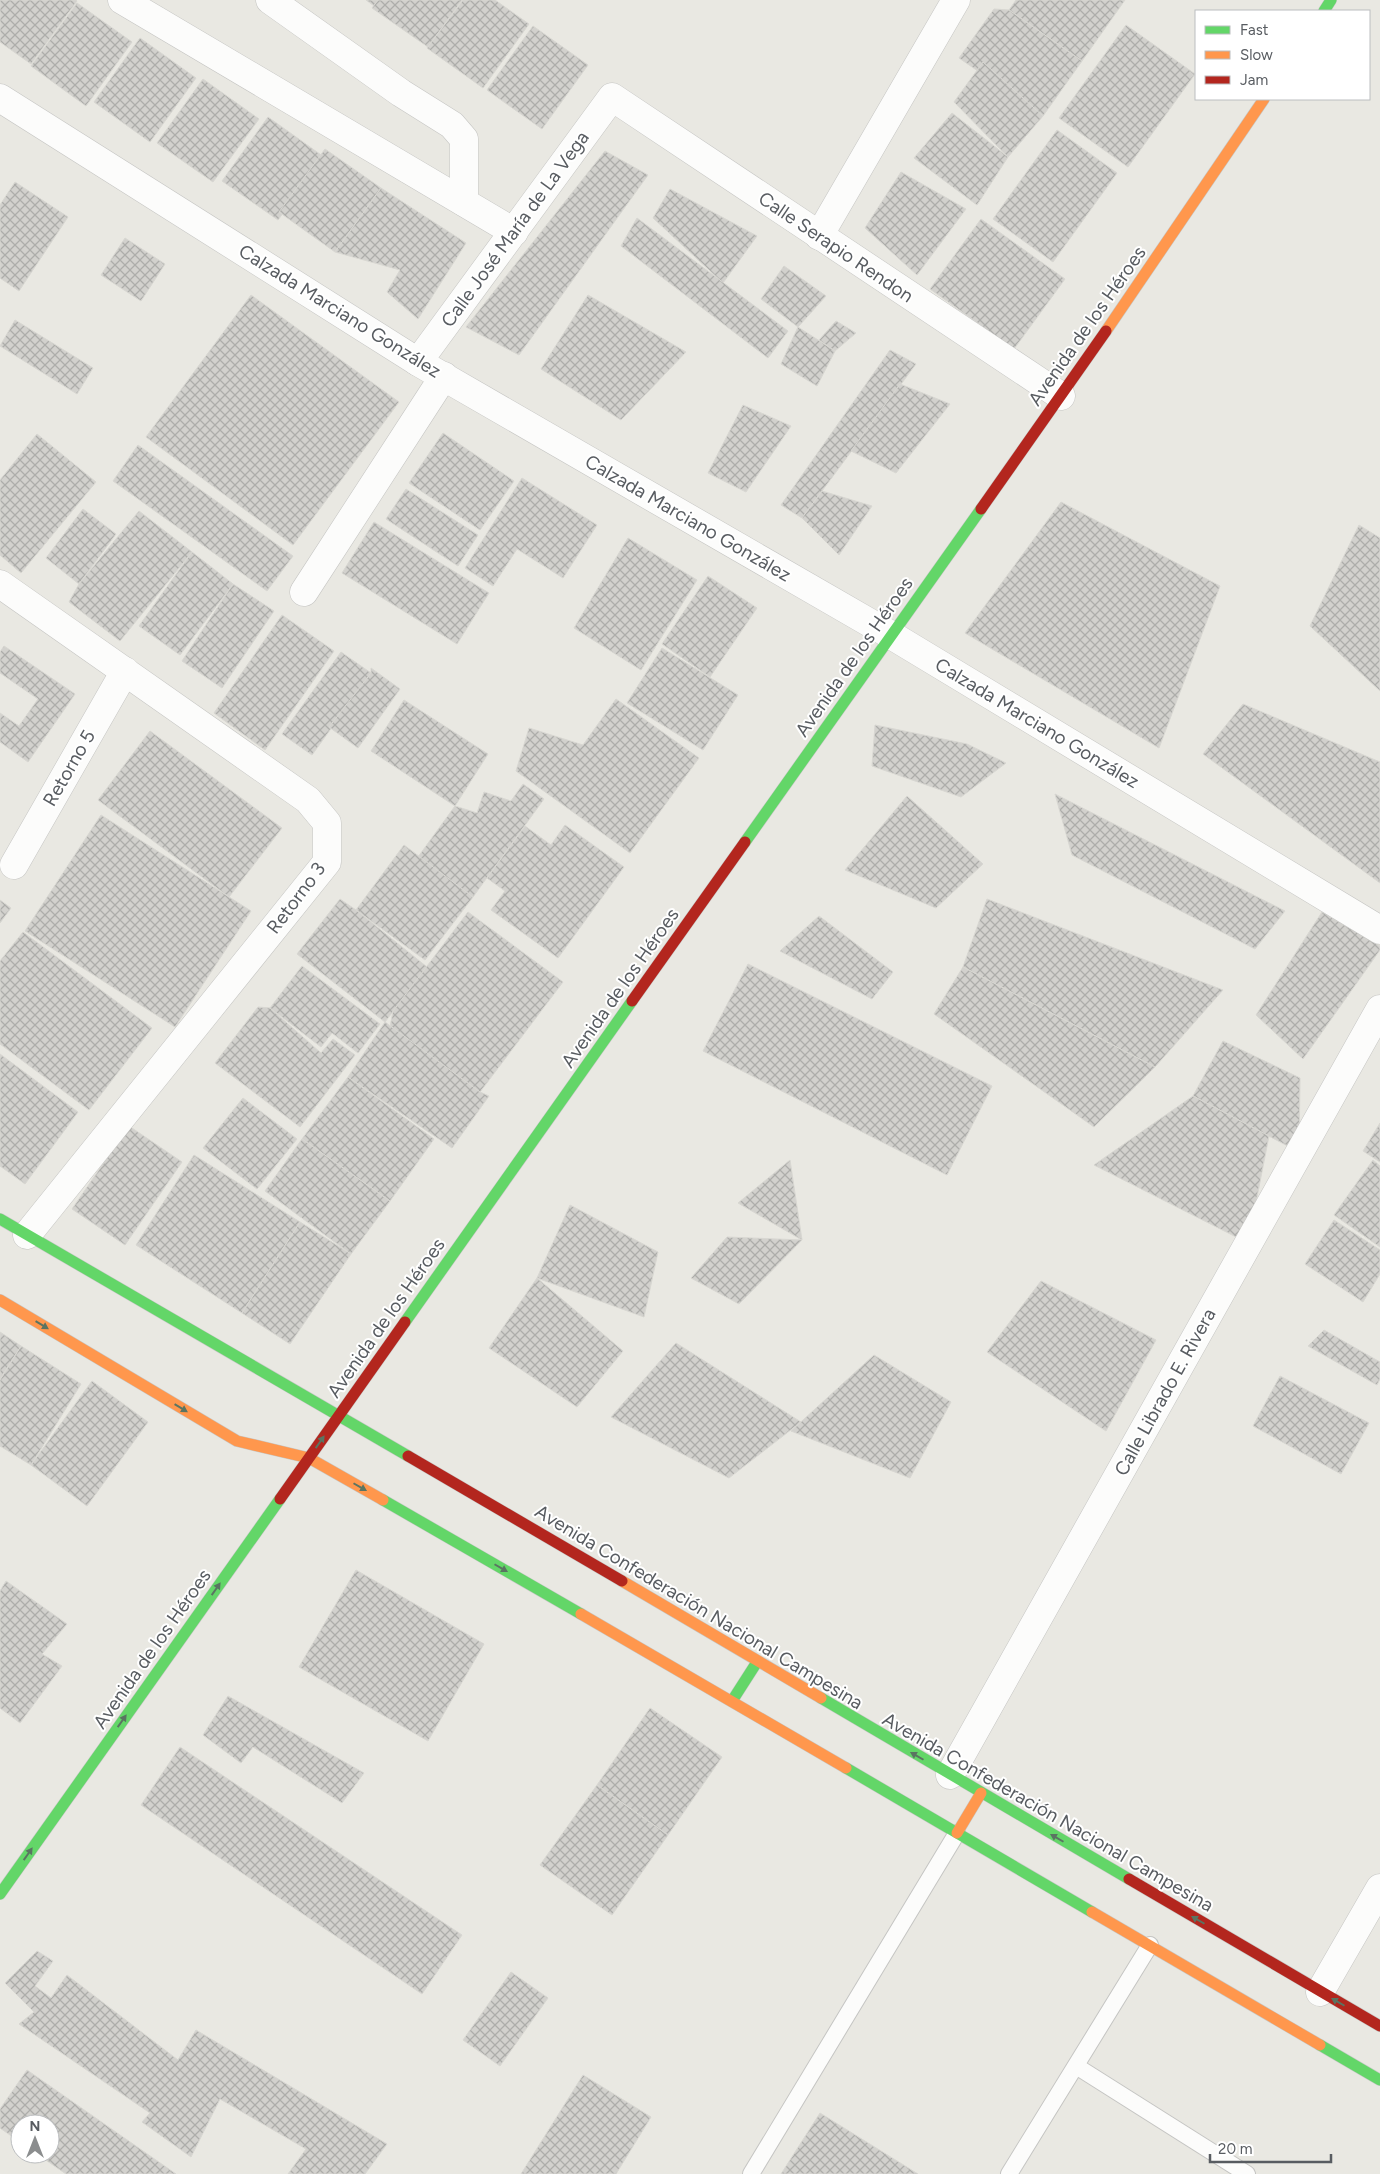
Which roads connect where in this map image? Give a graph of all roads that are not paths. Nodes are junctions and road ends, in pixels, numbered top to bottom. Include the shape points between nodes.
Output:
1 (122, 0) edge
2 (270, 0) edge
3 (956, 0) edge
4 (612, 97) joint
5 (0, 98) edge
6 (1263, 100) edge
7 (464, 202) junction
8 (514, 232) junction
9 (819, 236) junction
10 (418, 362) junction
11 (444, 376) junction
12 (1061, 396) junction
13 (0, 584) edge
14 (304, 592) dead end
15 (891, 635) junction
16 (125, 671) junction
17 (14, 865) dead end
18 (1380, 930) edge
19 (1380, 1009) edge
20 (0, 1219) edge
21 (27, 1235) junction
22 (0, 1300) edge
23 (339, 1415) junction
24 (309, 1458) junction
25 (757, 1662) junction
26 (732, 1701) junction
27 (950, 1775) junction
28 (981, 1793) junction
29 (956, 1833) junction
30 (1380, 1888) edge
31 (0, 1894) edge
32 (1150, 1945) junction
33 (1320, 1992) junction
34 (1380, 2026) edge
35 (1076, 2066) junction
36 (1380, 2080) edge
37 (751, 2174) edge
38 (1009, 2174) edge
39 (1247, 2174) edge

1 - 7 street
2 - 7 street via 452,125 464,139
3 - 9 street
4 - 8 street, Calle José María de La Vega
4 - 9 street, Calle Serapio Rendon
5 - 10 street, Calzada Marciano González
6 - 12 street, Avenida de los Héroes
7 - 8 street
8 - 10 street, Calle José María de La Vega
9 - 12 street, Calle Serapio Rendon
10 - 11 street, Calzada Marciano González
11 - 14 street
11 - 15 street, Calzada Marciano González
12 - 15 street, Avenida de los Héroes
13 - 16 street, Retorno 3
15 - 18 street, Calzada Marciano González
15 - 23 street, Avenida de los Héroes
16 - 17 street, Retorno 5
16 - 21 street, Retorno 3 via 308,800 326,823 327,862
19 - 27 street, Calle Librado E. Rivera
20 - 21 street, Avenida Confederación Nacional Campesina
21 - 23 street, Avenida Confederación Nacional Campesina
22 -> 24 street via 236,1441
24 -> 23 street, Avenida de los Héroes
23 - 25 street, Avenida Confederación Nacional Campesina
24 -> 26 street
31 -> 24 street, Avenida de los Héroes
25 - 26 street
27 -> 25 street, Avenida Confederación Nacional Campesina
26 - 29 street
27 - 28 street, Avenida Confederación Nacional Campesina
28 - 29 street
33 -> 28 street, Avenida Confederación Nacional Campesina
29 - 32 street
29 - 37 lane
30 - 33 street
32 - 35 lane
32 - 36 street
34 -> 33 street, Avenida Confederación Nacional Campesina
35 - 38 lane
35 - 39 lane

